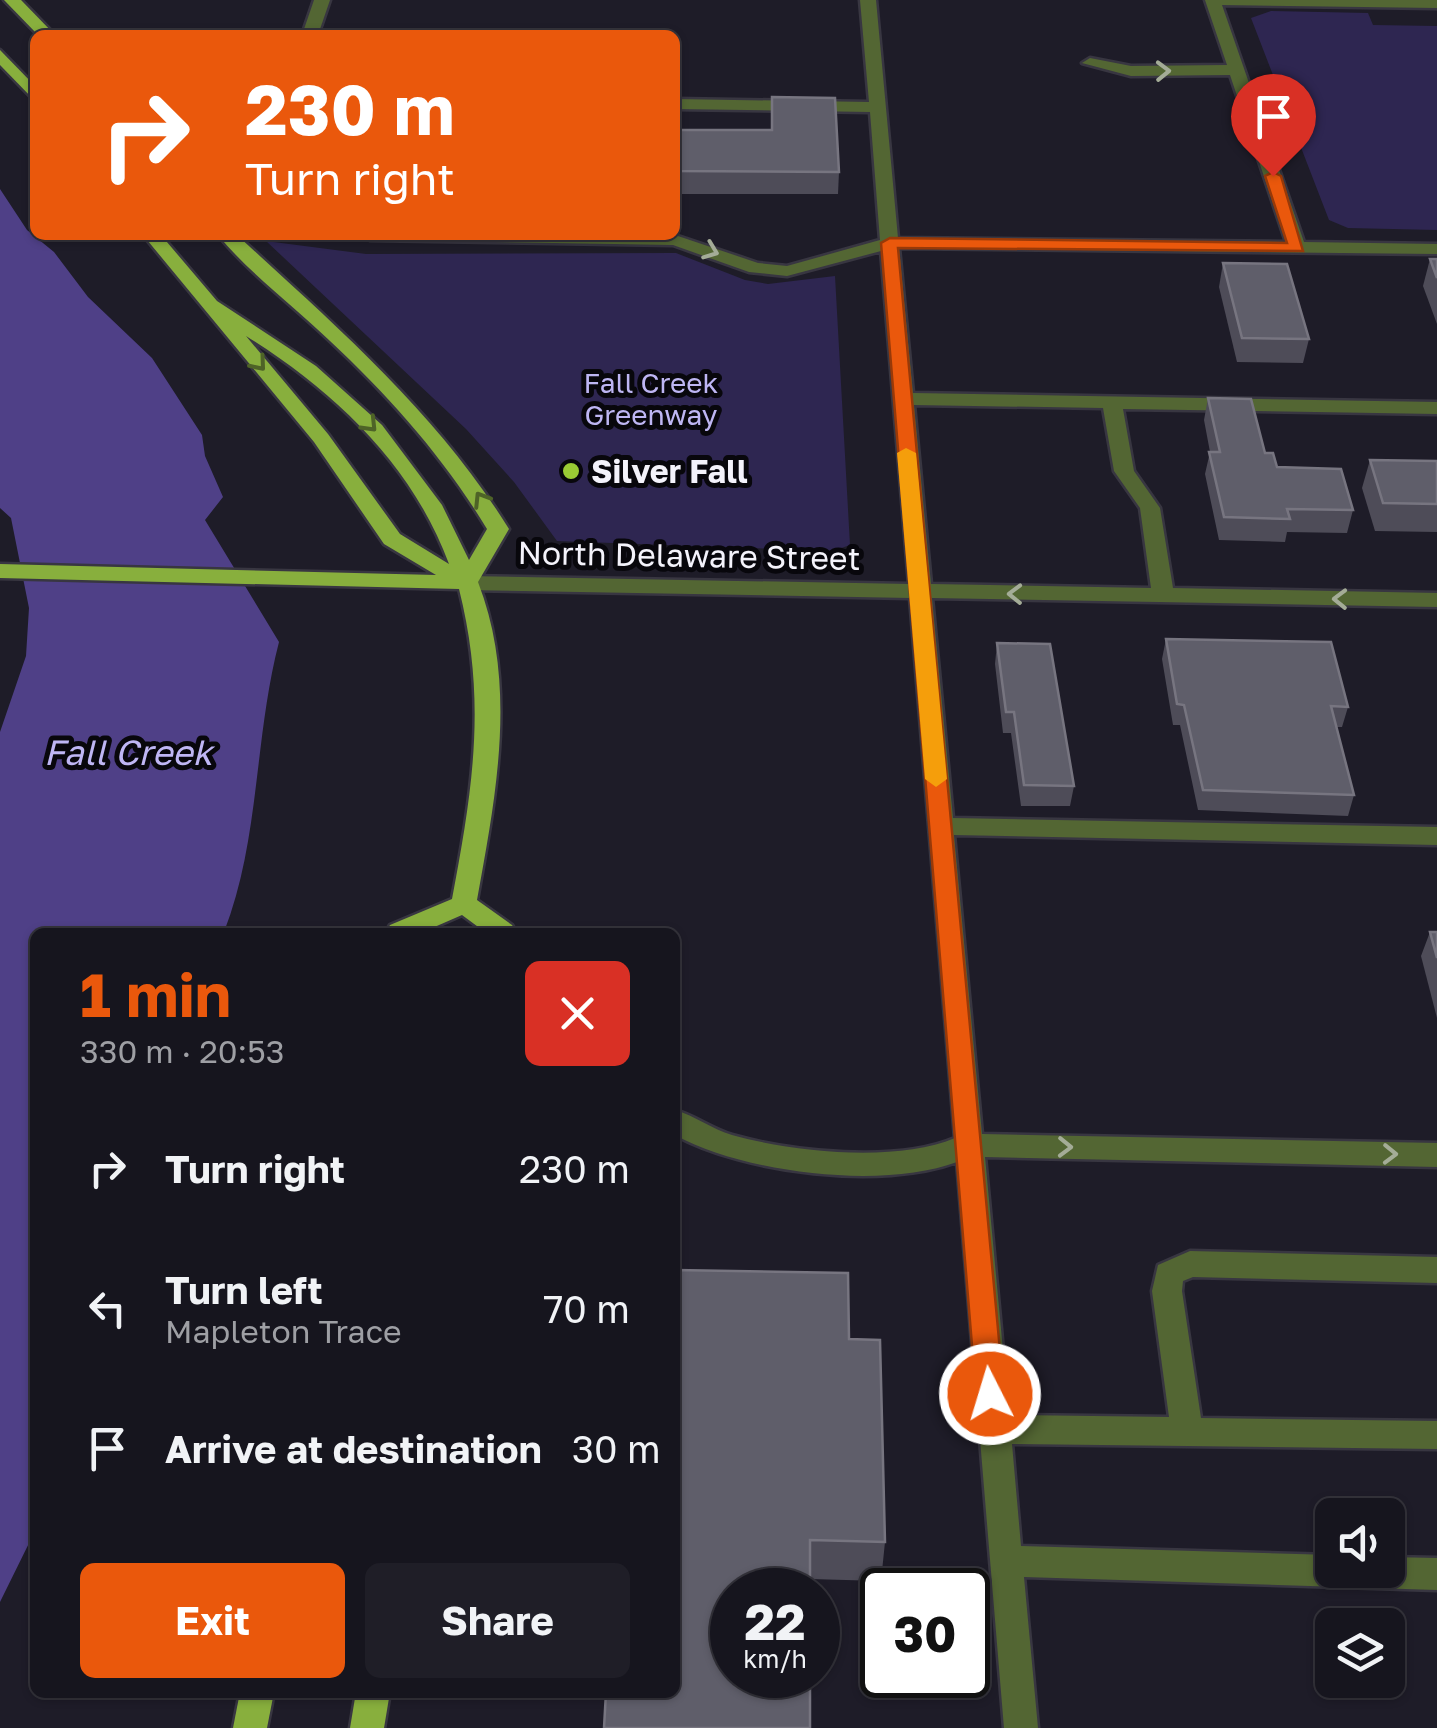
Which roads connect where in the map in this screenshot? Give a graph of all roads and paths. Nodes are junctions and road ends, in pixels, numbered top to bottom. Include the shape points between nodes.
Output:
1 (12, 0) edge
2 (322, 0) edge
3 (868, 0) edge
4 (1213, 0) edge
5 (1322, 1) edge
6 (1437, 3) edge
7 (42, 30) edge
8 (312, 30) edge
9 (0, 55) edge
10 (1234, 62) junction
11 (30, 90) edge
12 (680, 104) edge
13 (878, 107) junction
14 (156, 240) edge
15 (232, 240) edge
16 (675, 240) edge
17 (890, 243) junction
18 (1297, 248) junction
19 (1437, 249) edge
20 (209, 304) junction
21 (902, 399) junction
22 (1112, 403) junction
23 (1437, 408) edge
24 (0, 571) edge
25 (466, 582) junction
26 (917, 592) junction
27 (1163, 596) junction
28 (1437, 600) edge
29 (940, 826) junction
30 (1437, 836) edge
31 (464, 904) junction
32 (408, 928) edge
33 (497, 928) edge
34 (680, 1125) edge
35 (967, 1144) junction
36 (1437, 1154) edge
37 (1437, 1270) edge
38 (994, 1430) junction
39 (1187, 1431) junction
40 (1437, 1435) edge
41 (1006, 1562) junction
42 (1437, 1574) edge
43 (256, 1698) edge
44 (372, 1698) edge
45 (250, 1728) edge
46 (368, 1728) edge
47 (1021, 1728) edge

1 - 7 main road
2 - 8 street
3 - 13 street
4 - 5 street
4 - 10 street
5 - 6 street
9 - 11 main road
10 -> 10 street via 1129,54 1090,62 1131,71
10 - 18 street
12 - 13 street
13 - 17 street
14 - 20 main road
25 -> 15 main road via 498,529 457,463
16 -> 17 street via 755,268 787,271
17 - 18 street
17 - 21 street
18 - 19 street
20 -> 25 main road via 340,463 392,539
20 -> 25 main road via 316,375 394,449 442,516
21 - 22 street
21 - 26 street
22 - 23 street
22 - 27 street via 1124,472 1150,508
24 - 25 main road, North Delaware Street
25 - 26 street, North Delaware Street
25 - 31 main road via 484,647 490,730
27 -> 26 street, North Delaware Street
26 - 29 street
28 -> 27 street, North Delaware Street
29 - 30 street
29 - 35 street
31 - 32 main road
31 - 33 main road
34 - 35 street via 698,1138 745,1152 807,1158 927,1160
35 -> 36 street
35 - 38 street
37 - 39 street via 1190,1264 1168,1274
38 - 39 street
38 - 41 street
39 - 40 street
41 - 42 street
41 - 47 street
43 - 45 main road
44 - 46 main road

